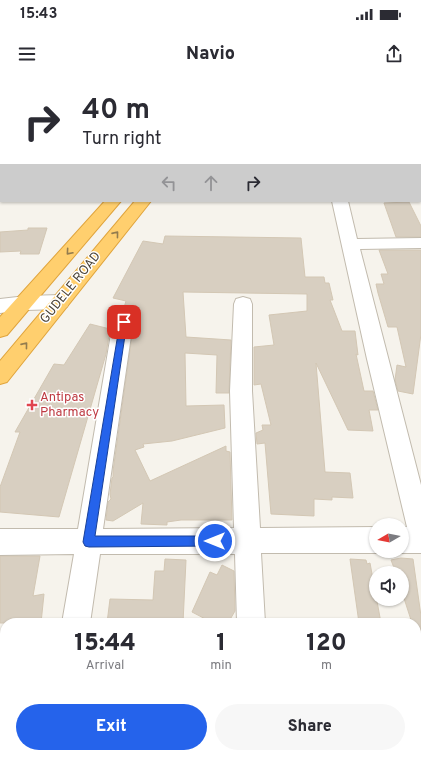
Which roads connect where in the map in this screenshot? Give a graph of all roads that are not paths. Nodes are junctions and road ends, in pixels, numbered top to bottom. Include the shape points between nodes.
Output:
1 (112, 202) edge
2 (142, 202) edge
3 (340, 202) edge
4 (421, 243) edge
5 (350, 244) junction
6 (60, 302) junction
7 (26, 303) junction
8 (243, 304) dead end
9 (0, 306) edge
10 (124, 322) dead end
11 (0, 330) edge
12 (0, 376) edge
13 (421, 532) edge
14 (369, 540) edge
15 (409, 540) edge
16 (421, 540) edge
17 (247, 541) junction
18 (0, 542) edge
19 (89, 542) junction
20 (77, 618) edge
21 (251, 618) edge

1 -> 7 highway, GUDELE ROAD
6 -> 2 highway, GUDELE ROAD
3 - 5 street
4 - 5 street
5 - 13 street
6 - 7 street
12 -> 6 highway, GUDELE ROAD
7 - 9 street
7 - 11 highway, GUDELE ROAD
8 - 17 street via 241,391
10 - 19 street
14 - 17 street
15 - 16 street
17 - 19 street
17 - 21 street
18 - 19 street
19 - 20 street

